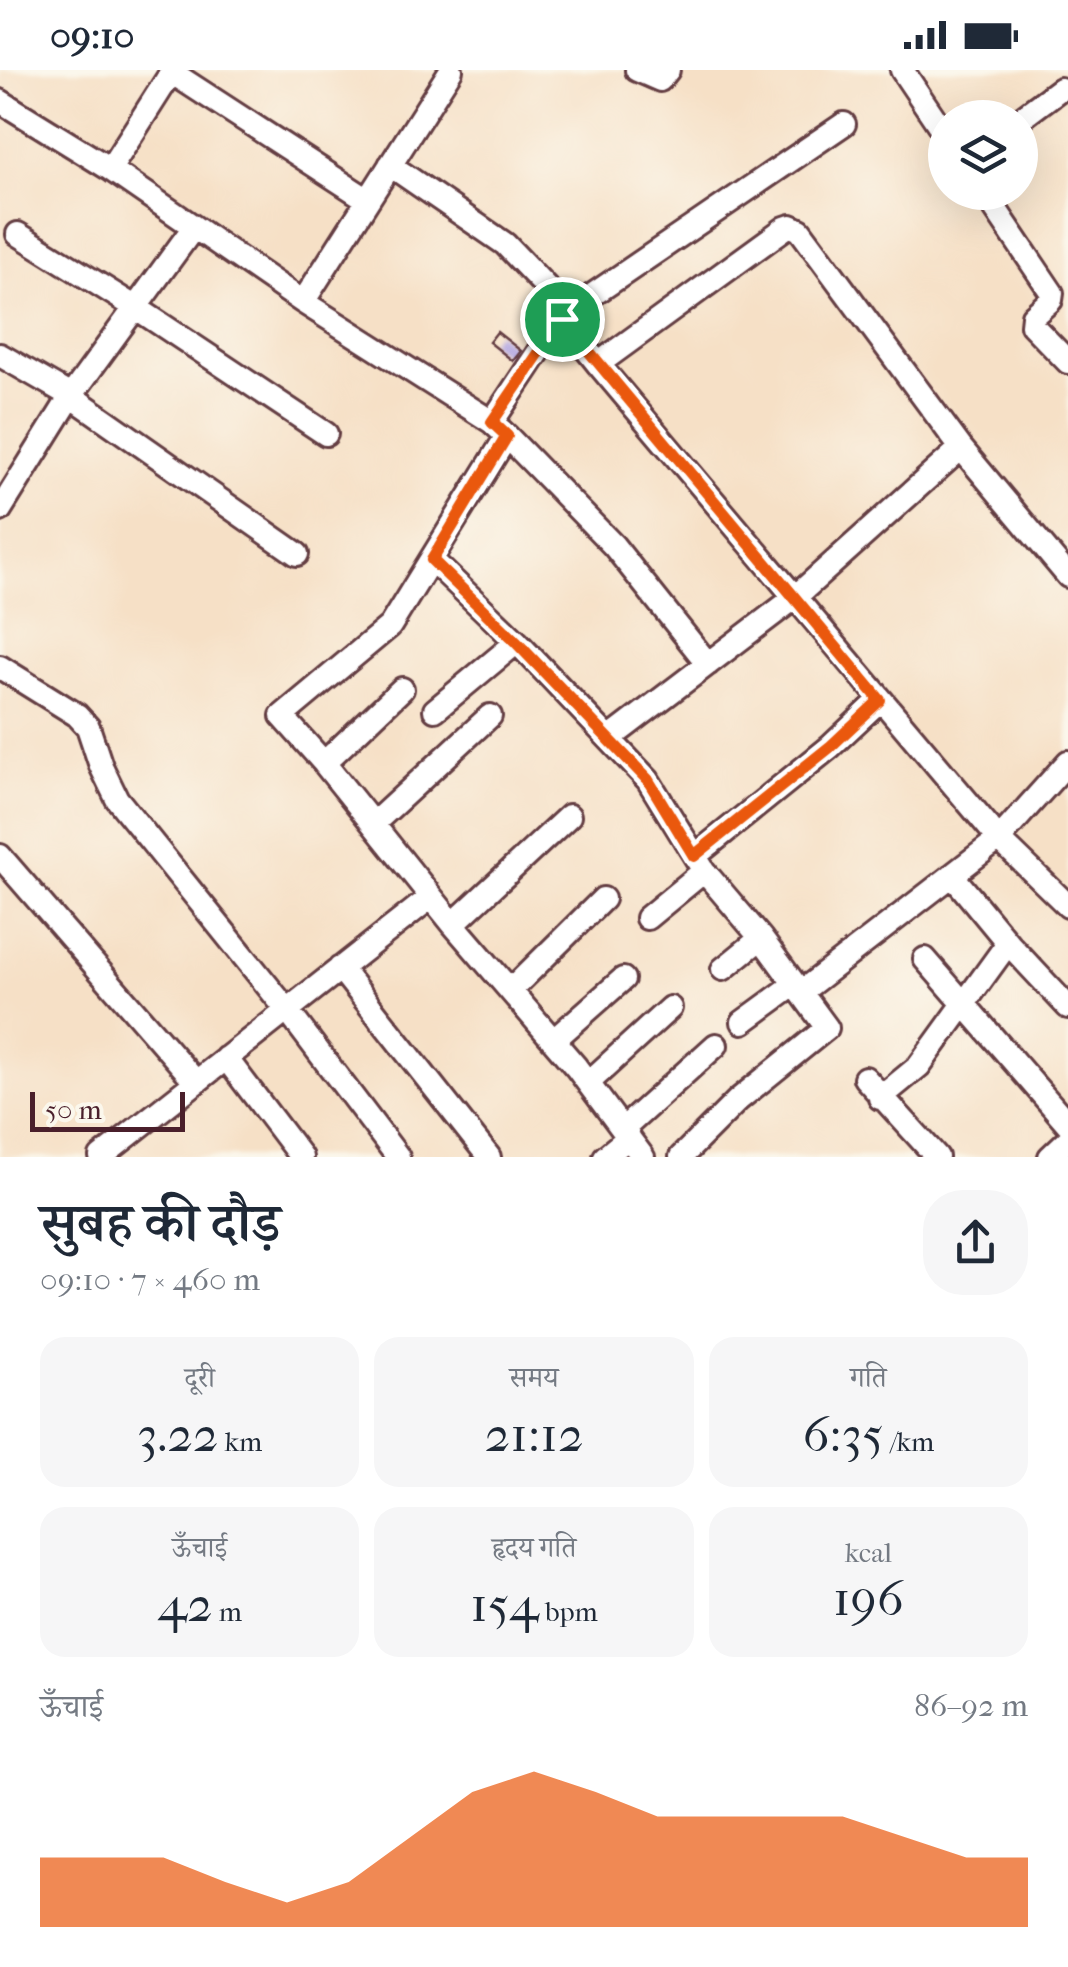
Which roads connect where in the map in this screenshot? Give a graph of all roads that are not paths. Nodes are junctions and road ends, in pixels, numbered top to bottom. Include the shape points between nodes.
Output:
1 (450, 70) edge
2 (637, 70) edge
3 (668, 70) edge
4 (902, 70) edge
5 (172, 71) edge
6 (1058, 87) edge
7 (0, 101) edge
8 (1038, 104) edge
9 (928, 109) edge
10 (844, 124) dead end
11 (390, 165) junction
12 (110, 170) junction
13 (368, 200) junction
14 (996, 210) edge
15 (194, 227) junction
16 (18, 234) dead end
17 (303, 302) junction
18 (138, 308) junction
19 (565, 315) junction
20 (0, 355) edge
21 (1068, 362) edge
22 (598, 364) junction
23 (71, 396) junction
24 (499, 429) junction
25 (326, 434) dead end
26 (960, 448) junction
27 (8, 480) edge
28 (0, 510) edge
29 (297, 554) dead end
30 (432, 560) junction
31 (1068, 576) edge
32 (793, 600) junction
33 (516, 642) junction
34 (708, 664) junction
35 (0, 667) edge
36 (402, 689) dead end
37 (880, 700) junction
38 (434, 710) dead end
39 (490, 716) dead end
40 (608, 739) junction
41 (1068, 762) edge
42 (324, 763) junction
43 (569, 816) dead end
44 (373, 824) junction
45 (999, 839) junction
46 (0, 856) edge
47 (699, 863) junction
48 (952, 875) junction
49 (431, 897) junction
50 (604, 898) dead end
51 (1068, 906) edge
52 (647, 918) dead end
53 (452, 924) junction
54 (761, 938) junction
55 (1008, 943) junction
56 (926, 960) dead end
57 (340, 968) junction
58 (723, 969) dead end
59 (622, 979) dead end
60 (798, 988) junction
61 (512, 989) junction
62 (962, 1002) junction
63 (1068, 1007) edge
64 (670, 1008) dead end
65 (286, 1010) junction
66 (744, 1022) dead end
67 (554, 1040) junction
68 (716, 1044) dead end
69 (226, 1058) junction
70 (865, 1078) dead end
71 (196, 1082) junction
72 (588, 1083) junction
73 (880, 1098) junction
74 (1068, 1124) edge
75 (626, 1133) junction
76 (1068, 1140) edge
77 (130, 1148) edge
78 (101, 1157) edge
79 (301, 1157) edge
80 (398, 1157) edge
81 (488, 1157) edge
82 (604, 1157) edge
83 (644, 1157) edge
84 (681, 1157) edge
85 (938, 1157) edge
86 (1050, 1157) edge

1 - 11 street
2 - 3 street via 660,80
4 - 9 street
5 - 12 street
5 - 13 street
6 - 8 street
7 - 12 street
10 - 19 street
11 - 13 street
11 - 19 street via 505,244
12 - 15 street
13 - 17 street
14 - 21 street via 1052,294 1032,325
15 - 17 street
15 - 18 street
16 - 18 street
17 - 24 street
18 - 23 street
18 - 25 street
19 - 22 street
19 - 24 street
20 - 23 street
22 - 26 street via 792,226
22 - 32 street
23 - 27 street
23 - 29 street
24 - 30 street
24 - 34 street via 614,546
26 - 31 street
26 - 32 street
27 - 28 street
30 - 33 street
30 - 42 street via 390,626 282,716
32 - 34 street
32 - 37 street
33 - 38 street
33 - 40 street
34 - 40 street
35 - 65 street via 88,727 118,799
36 - 42 street
37 - 45 street
37 - 47 street
39 - 44 street
40 - 47 street via 648,780
41 - 45 street
42 - 44 street
43 - 53 street
44 - 49 street
45 - 48 street
45 - 51 street
46 - 71 street
47 - 52 street
47 - 54 street
48 - 55 street
48 - 60 street
49 - 53 street
49 - 57 street
50 - 61 street
53 - 61 street
54 - 58 street
54 - 60 street
55 - 62 street
55 - 63 street
56 - 62 street
57 - 65 street
57 - 81 street
59 - 67 street
60 - 66 street
60 - 84 street via 827,1028
61 - 67 street
62 - 73 street via 919,1066
62 - 74 street
64 - 72 street
65 - 69 street
65 - 80 street
67 - 72 street
68 - 75 street
69 - 71 street
69 - 79 street
70 - 73 street
71 - 77 street
72 - 75 street
73 - 85 street
75 - 82 street
75 - 83 street
76 - 86 street
77 - 78 street

